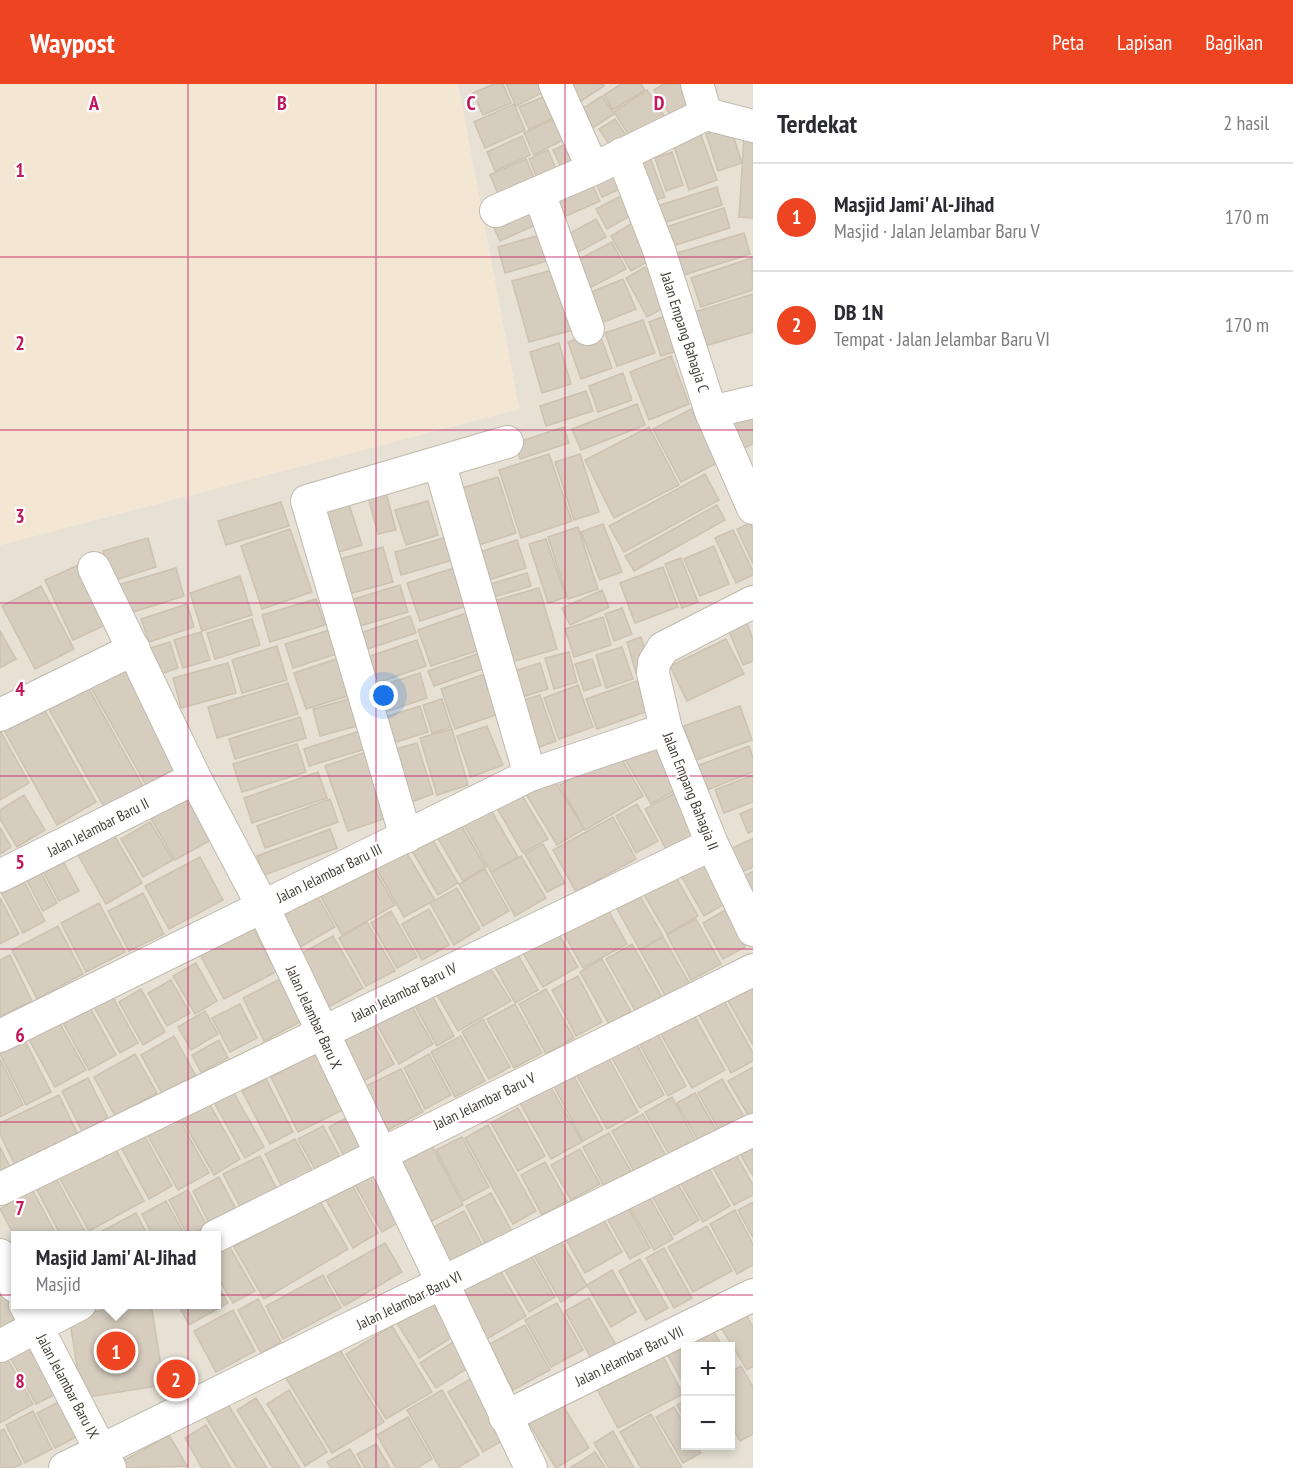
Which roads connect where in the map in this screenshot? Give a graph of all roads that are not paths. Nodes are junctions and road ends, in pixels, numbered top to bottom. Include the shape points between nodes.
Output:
1 (555, 84) edge
2 (697, 84) edge
3 (706, 114) junction
4 (753, 126) edge
5 (622, 154) junction
6 (594, 169) junction
7 (539, 193) junction
8 (496, 211) dead end
9 (588, 329) dead end
10 (753, 402) edge
11 (711, 412) junction
12 (507, 442) dead end
13 (439, 462) junction
14 (753, 508) edge
15 (94, 568) dead end
16 (753, 602) edge
17 (134, 650) junction
18 (0, 715) edge
19 (666, 729) junction
20 (530, 775) junction
21 (195, 778) junction
22 (406, 837) junction
23 (712, 844) junction
24 (0, 876) edge
25 (262, 905) junction
26 (753, 930) edge
27 (753, 970) edge
28 (322, 1033) junction
29 (0, 1036) edge
30 (753, 1130) edge
31 (379, 1152) junction
32 (0, 1189) edge
33 (221, 1233) edge
34 (0, 1255) edge
35 (11, 1278) edge
36 (441, 1285) junction
37 (753, 1295) edge
38 (62, 1309) edge
39 (31, 1316) edge
40 (0, 1346) edge
41 (506, 1417) junction
42 (106, 1459) edge
43 (519, 1464) edge
44 (65, 1468) edge

1 - 6 street
2 - 3 street
3 - 4 street
3 - 5 street
5 - 6 street
5 - 11 street, Jalan Empang Bahagia C via 659,250
6 - 7 street
7 - 8 street
7 - 9 street
10 - 11 street
11 - 14 street, Jalan Empang Bahagia C
12 - 13 street
13 - 20 street
13 - 22 street via 307,501
15 - 17 street, Jalan Jelambar Baru X
16 - 19 street, Jalan Empang Bahagia II via 663,648 653,673
17 - 18 street
17 - 21 street, Jalan Jelambar Baru X
19 - 20 street, Jalan Jelambar Baru III
19 - 23 street, Jalan Empang Bahagia II
20 - 22 street, Jalan Jelambar Baru III
21 - 24 street, Jalan Jelambar Baru II
21 - 25 street, Jalan Jelambar Baru X
22 - 25 street, Jalan Jelambar Baru III
23 - 26 street, Jalan Empang Bahagia II
23 - 28 street, Jalan Jelambar Baru IV
25 - 28 street, Jalan Jelambar Baru X
25 - 29 street, Jalan Jelambar Baru III
27 - 31 street, Jalan Jelambar Baru V
28 - 31 street, Jalan Jelambar Baru X
28 - 32 street, Jalan Jelambar Baru IV
30 - 36 street, Jalan Jelambar Baru VI
31 - 33 street, Jalan Jelambar Baru V
31 - 36 street, Jalan Jelambar Baru X
34 - 35 street
36 - 41 street, Jalan Jelambar Baru X
36 - 42 street, Jalan Jelambar Baru VI
37 - 41 street, Jalan Jelambar Baru VII
38 - 39 street
39 - 40 street
39 - 42 street, Jalan Jelambar Baru IX
41 - 43 street, Jalan Jelambar Baru X
42 - 44 street, Jalan Jelambar Baru VI

